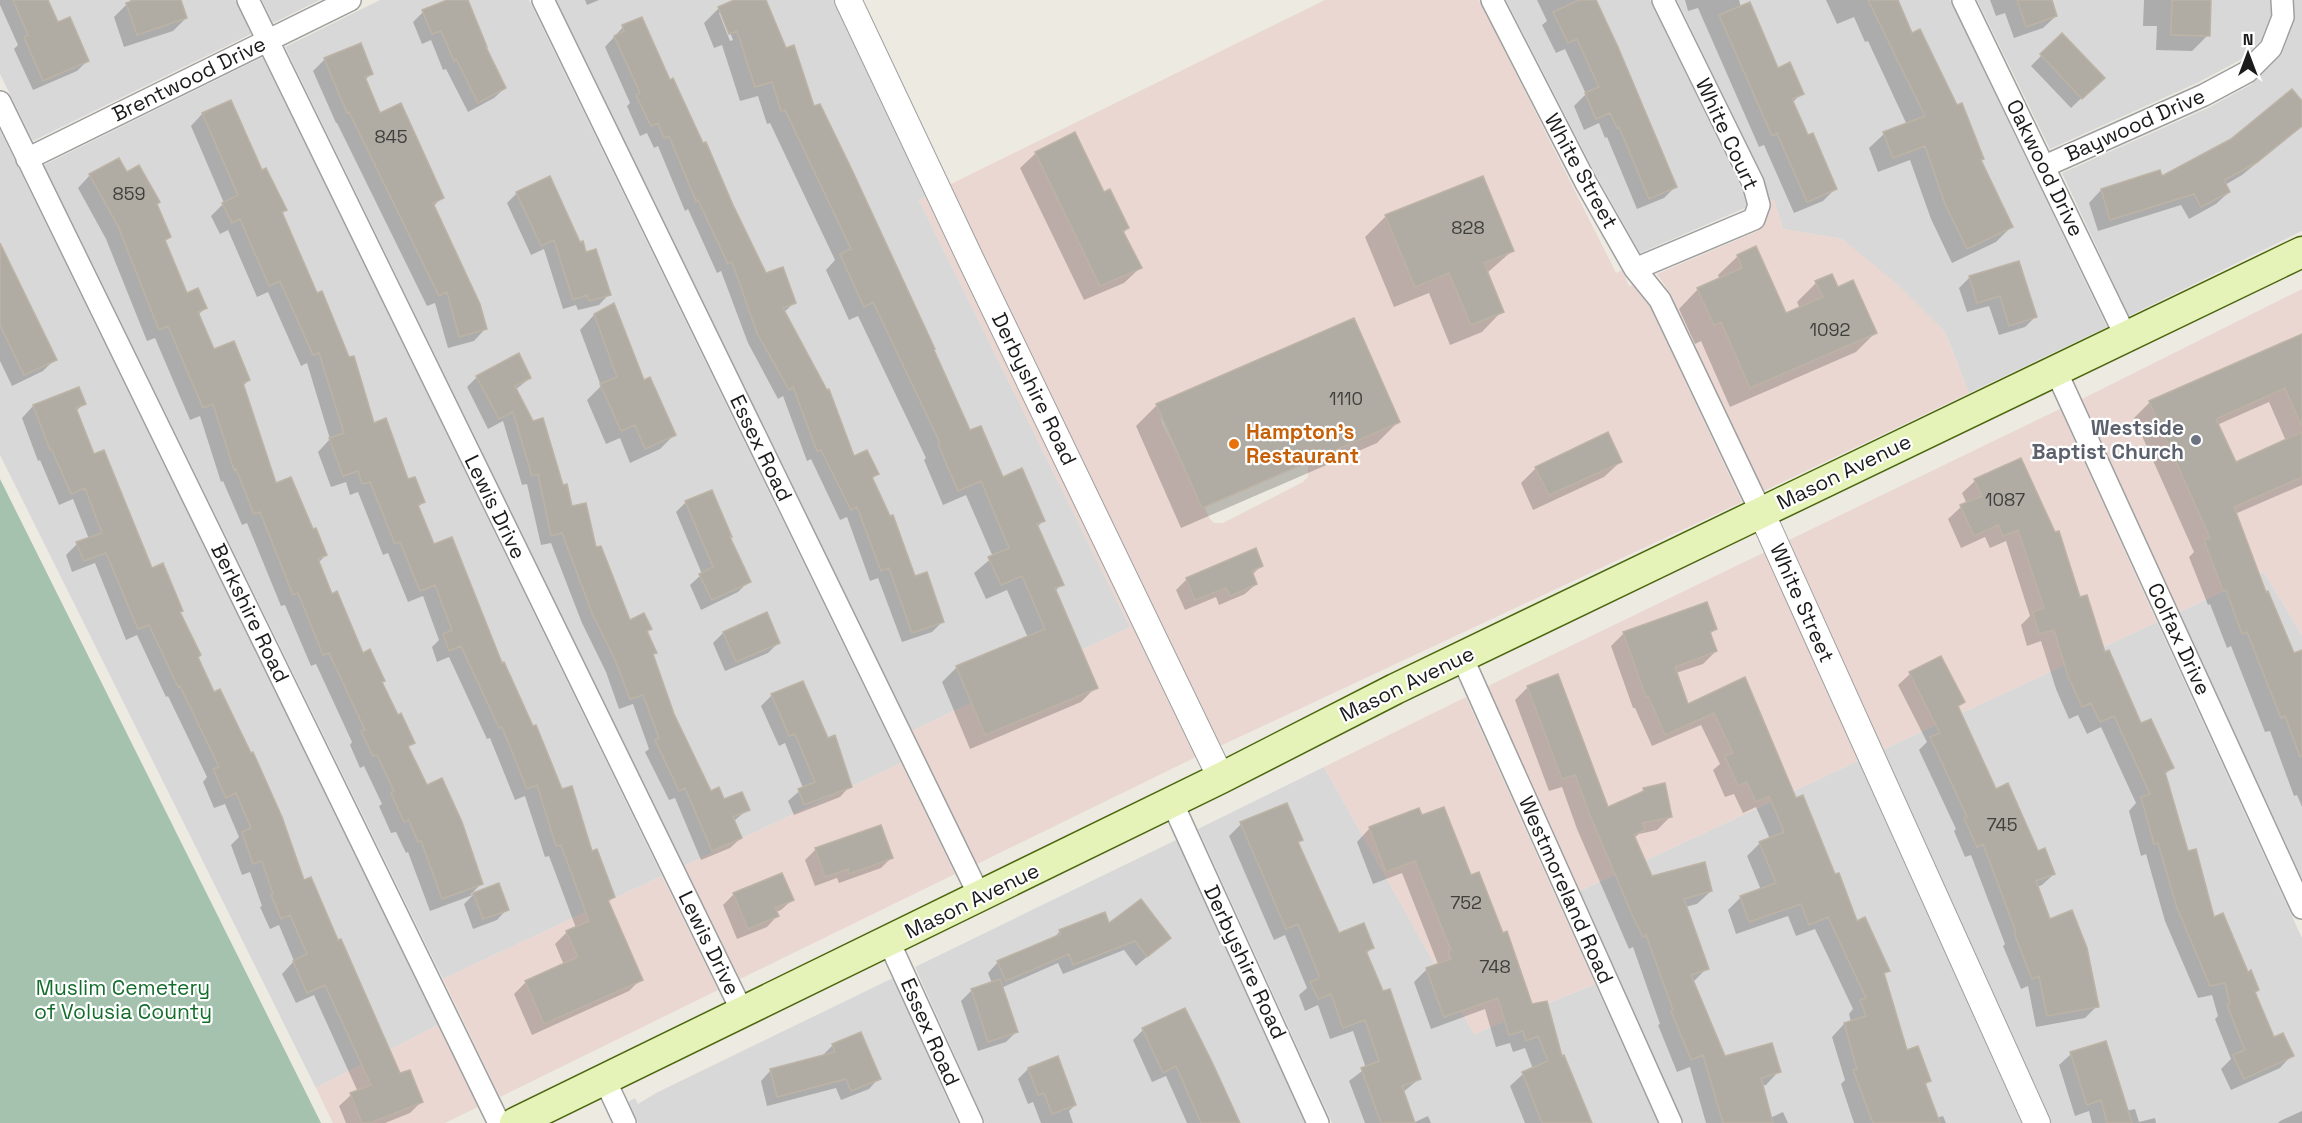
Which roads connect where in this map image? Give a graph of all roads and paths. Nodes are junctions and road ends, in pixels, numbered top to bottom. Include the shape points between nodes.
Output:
1 (248, 0) edge
2 (350, 0) edge
3 (543, 0) edge
4 (848, 0) edge
5 (1492, 0) edge
6 (1663, 0) edge
7 (1964, 0) edge
8 (2282, 0) edge
9 (268, 40) junction
10 (0, 102) edge
11 (27, 159) junction
12 (2045, 166) junction
13 (2302, 252) edge
14 (1635, 269) junction
15 (2126, 337) junction
16 (2056, 370) junction
17 (1761, 512) junction
18 (1462, 657) junction
19 (1221, 778) junction
20 (1172, 802) junction
21 (980, 897) junction
22 (2302, 908) edge
23 (889, 942) junction
24 (743, 1013) junction
25 (605, 1080) junction
26 (499, 1123) edge
27 (515, 1123) edge
28 (625, 1123) edge
29 (972, 1123) edge
30 (1318, 1123) edge
31 (1671, 1123) edge
32 (2037, 1123) edge

1 - 9 street, Lewis Drive
2 - 9 street, Brentwood Drive
3 - 21 street, Essex Road
4 - 19 street, Derbyshire Road
5 - 14 street, White Street
6 - 14 street, White Court via 1753,183 1759,206 1754,219
7 - 12 street, Oakwood Drive
8 - 12 street, Baywood Drive via 2283,17 2271,48 2247,72
9 - 11 street, Brentwood Drive
9 - 24 street, Lewis Drive
10 - 11 street, Berkshire Road
11 - 26 street, Berkshire Road
12 - 15 street, Oakwood Drive
13 - 15 main road, Mason Avenue
14 - 17 street, White Street via 1660,300
15 - 16 main road, Mason Avenue
16 - 17 main road, Mason Avenue
16 - 22 street, Colfax Drive
17 - 18 main road, Mason Avenue
17 - 32 street, White Street
18 - 19 main road, Mason Avenue
18 - 31 street, Westmoreland Road
19 - 20 main road, Mason Avenue
20 - 21 main road, Mason Avenue
20 - 30 street, Derbyshire Road
21 - 23 main road, Mason Avenue
23 - 24 main road, Mason Avenue
23 - 29 street, Essex Road
24 - 25 main road, Mason Avenue
25 - 27 main road, Mason Avenue
25 - 28 street

